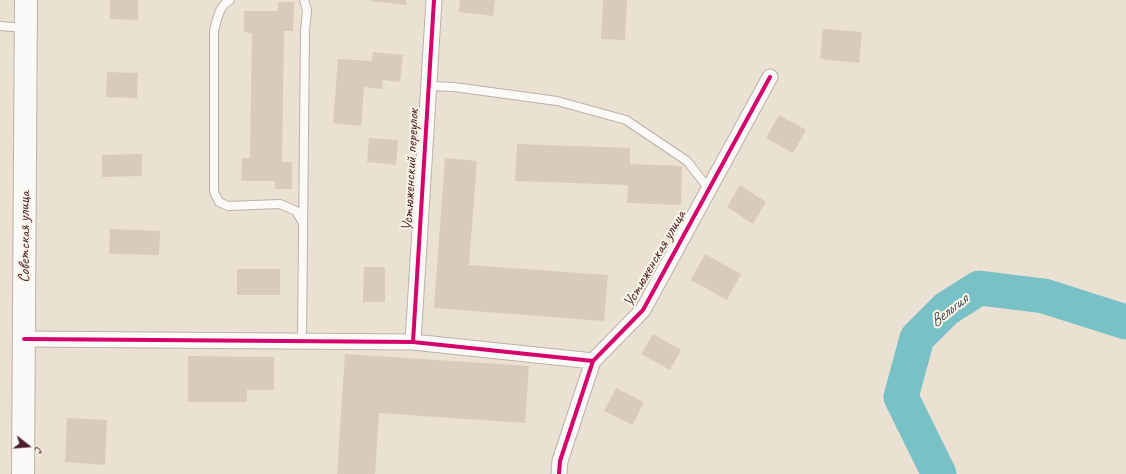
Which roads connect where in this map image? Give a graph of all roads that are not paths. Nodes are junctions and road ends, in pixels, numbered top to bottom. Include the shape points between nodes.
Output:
1 (26, 0) edge
2 (230, 0) edge
3 (304, 0) edge
4 (434, 0) edge
5 (0, 26) edge
6 (26, 28) junction
7 (770, 77) dead end
8 (428, 86) junction
9 (709, 189) junction
10 (304, 224) junction
11 (24, 339) junction
12 (302, 341) junction
13 (413, 342) junction
14 (593, 361) junction
15 (22, 474) edge
16 (559, 474) edge

1 - 6 main road, Советская улица
2 - 10 lane via 219,13 214,31 214,192 219,202 228,206 280,204 296,211
3 - 10 lane
4 - 8 street, Устюженский переулок
5 - 6 lane
6 - 11 main road, Советская улица
7 - 9 street, Устюженская улица
8 - 9 lane via 557,100 626,120 687,161
8 - 13 street, Устюженский переулок
9 - 14 street, Устюженская улица via 643,310
10 - 12 lane
11 - 12 street
11 - 15 main road, Советская улица
12 - 13 street
13 - 14 street
14 - 16 street, Устюженская улица via 560,461

